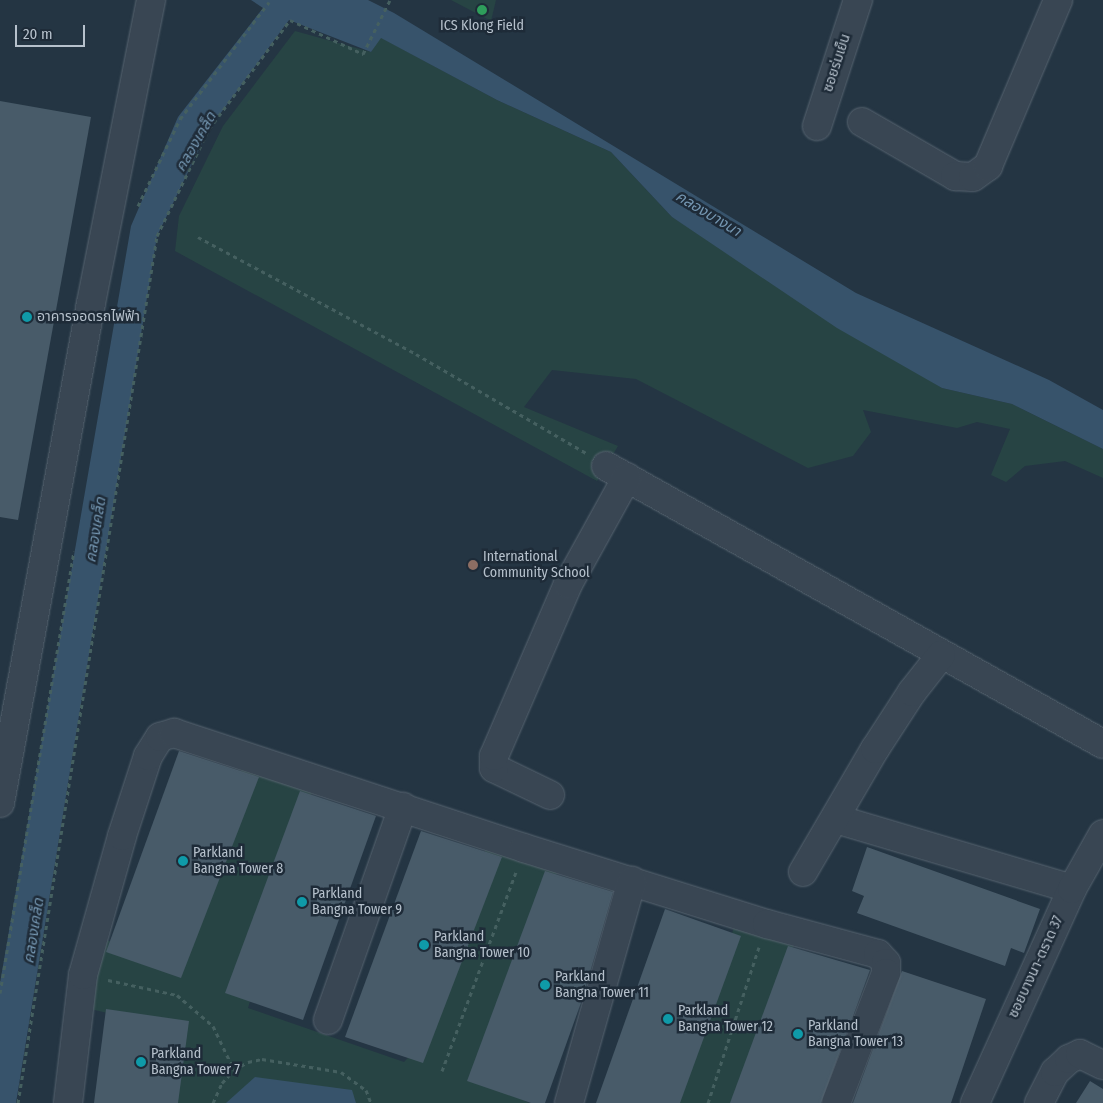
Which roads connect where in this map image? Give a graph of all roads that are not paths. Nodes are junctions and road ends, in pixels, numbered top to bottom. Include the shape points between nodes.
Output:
1 (151, 0) edge
2 (858, 0) edge
3 (1058, 0) edge
4 (862, 122) dead end
5 (817, 126) dead end
6 (941, 655) junction
7 (1103, 744) edge
8 (550, 795) dead end
9 (0, 803) edge
10 (403, 806) junction
11 (836, 819) junction
12 (1102, 838) edge
13 (803, 872) dead end
14 (632, 881) junction
15 (1072, 889) junction
16 (328, 1020) dead end
17 (1103, 1065) edge
18 (68, 1103) edge
19 (569, 1103) edge
20 (836, 1103) edge
21 (975, 1103) edge
22 (1039, 1103) edge

1 - 9 street via 89,312
2 - 5 street, ซอยร่มเย็น
3 - 4 street via 988,166 972,177 955,176
6 - 7 street
6 - 8 street via 616,471 494,756 494,768
6 - 11 street via 901,708
10 - 14 street
10 - 16 street
10 - 18 street via 174,733 160,737 148,756 122,836 83,975
11 - 13 street
11 - 15 street
12 - 15 street, ซอยบางนา-ตราด 37
14 - 19 street
14 - 20 street via 767,924 878,954 886,963 886,973
15 - 21 street, ซอยบางนา-ตราด 37
17 - 22 street via 1080,1054 1069,1059 1055,1072

